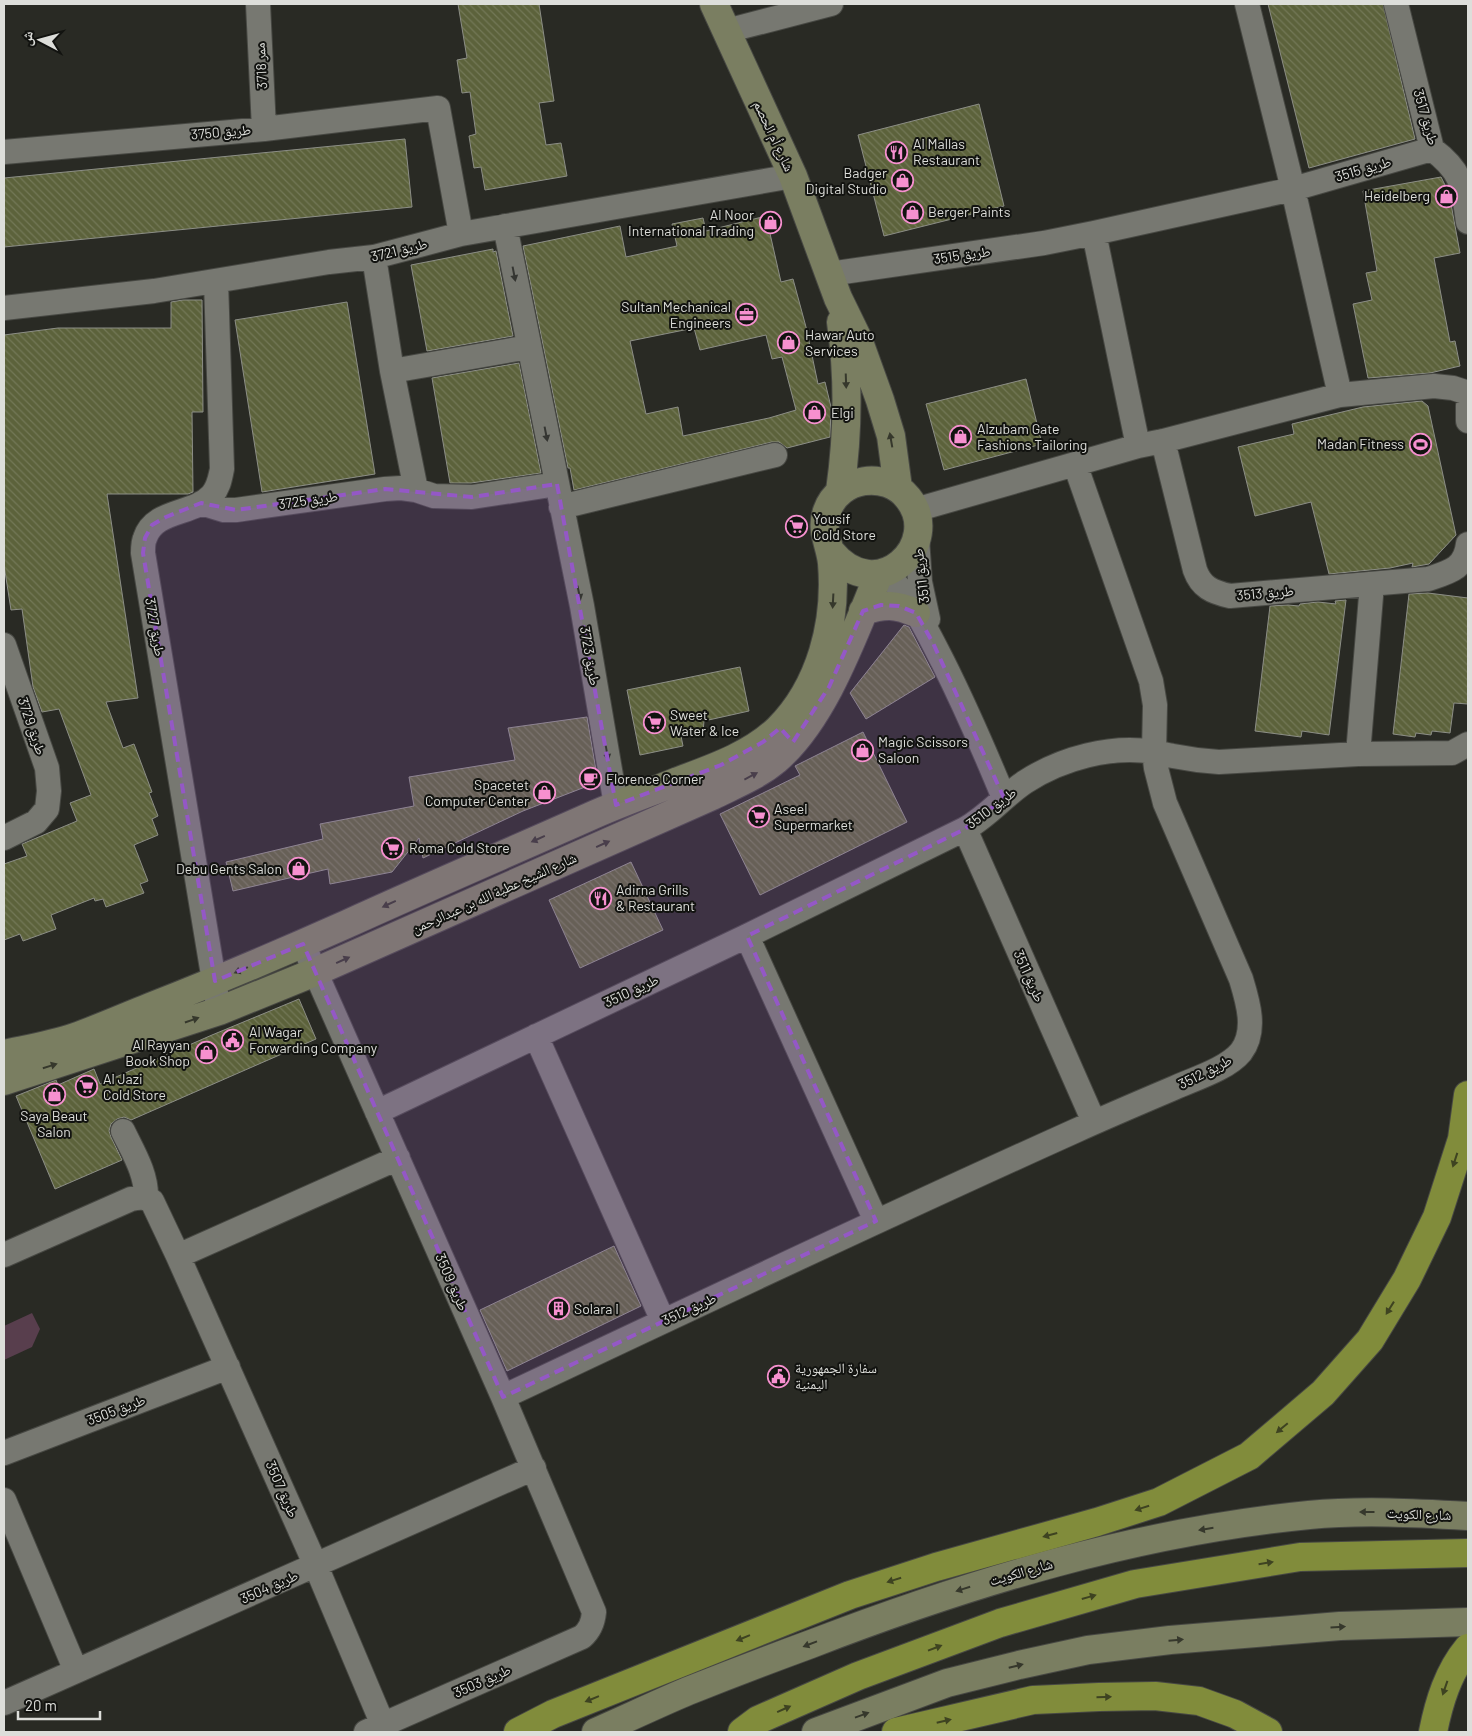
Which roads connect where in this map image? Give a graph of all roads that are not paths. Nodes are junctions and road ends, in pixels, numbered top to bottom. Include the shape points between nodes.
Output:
1 (258, 4) edge
2 (714, 4) edge
3 (832, 4) edge
4 (1247, 4) edge
5 (1396, 4) edge
6 (726, 31) junction
7 (264, 129) junction
8 (1432, 149) junction
9 (4, 152) edge
10 (793, 176) junction
11 (1293, 189) junction
12 (1468, 222) edge
13 (505, 226) junction
14 (1094, 233) junction
15 (461, 234) junction
16 (374, 257) junction
17 (216, 281) junction
18 (834, 286) junction
19 (4, 308) edge
20 (529, 347) junction
21 (392, 371) junction
22 (1468, 392) edge
23 (1340, 395) junction
24 (1468, 406) edge
25 (1468, 421) edge
26 (1163, 441) junction
27 (1138, 446) junction
28 (775, 455) dead end
29 (1075, 464) junction
30 (557, 484) junction
31 (898, 488) junction
32 (416, 490) junction
33 (840, 491) junction
34 (201, 503) junction
35 (560, 507) junction
36 (915, 510) junction
37 (917, 538) junction
38 (1468, 549) edge
39 (831, 552) junction
40 (882, 573) junction
41 (1372, 584) junction
42 (863, 611) junction
43 (916, 613) junction
44 (933, 643) junction
45 (4, 644) edge
46 (786, 735) junction
47 (1468, 744) edge
48 (1154, 752) junction
49 (1358, 754) junction
50 (1004, 798) junction
51 (616, 805) junction
52 (965, 828) junction
53 (4, 838) edge
54 (747, 936) junction
55 (302, 944) junction
56 (315, 972) junction
57 (215, 982) junction
58 (219, 1011) junction
59 (536, 1036) junction
60 (4, 1054) edge
61 (4, 1081) edge
62 (1468, 1095) edge
63 (377, 1112) junction
64 (1094, 1122) junction
65 (123, 1131) dead end
66 (398, 1158) junction
67 (146, 1198) junction
68 (876, 1221) junction
69 (4, 1255) edge
70 (178, 1256) junction
71 (663, 1322) junction
72 (228, 1367) junction
73 (503, 1398) junction
74 (4, 1453) edge
75 (534, 1468) junction
76 (4, 1500) edge
77 (1468, 1516) edge
78 (1468, 1553) edge
79 (316, 1566) junction
80 (593, 1622) joint
81 (1468, 1622) edge
82 (1468, 1648) edge
83 (76, 1671) junction
84 (4, 1703) edge
85 (374, 1728) edge
86 (518, 1732) edge
87 (596, 1732) edge
88 (742, 1732) edge
89 (816, 1732) edge
90 (896, 1732) edge
91 (1268, 1732) edge
92 (1433, 1732) edge

1 - 7 street, ممر 3718
2 - 6 street, شارع أم الحصم
3 - 6 street
4 - 11 street
5 - 8 street, طريق 3517
6 - 10 street, شارع أم الحصم
7 - 9 street, طريق 3750
7 - 15 street, طريق 3750 via 438,108
8 - 11 street, طريق 3515
8 - 12 street, طريق 3517 via 1452,165 1459,176
10 - 13 street, طريق 3721
10 - 18 street, شارع أم الحصم
11 - 14 street, طريق 3515
11 - 23 street
13 - 15 street, طريق 3721
13 -> 20 street, طريق 3723
14 - 18 street, طريق 3515
14 - 27 street
15 - 16 street, طريق 3721
16 - 17 street, طريق 3721
16 - 21 street
17 - 19 street, طريق 3721
17 - 34 street, طريق 3727 via 222,469 220,483
31 -> 18 street, شارع أم الحصم via 891,436 880,400
18 -> 33 street, شارع أم الحصم via 844,342 847,409
20 - 21 street
20 -> 30 street, طريق 3723
21 - 32 street
22 - 23 street via 1434,386
23 - 26 street
24 - 25 street
26 - 27 street
26 - 41 street, طريق 3513 via 1191,555 1198,578 1205,588 1230,596
27 - 29 street
28 - 35 street
29 - 36 street
29 - 48 street via 1151,681 1155,704
30 - 32 street, طريق 3725 via 472,497 434,496
30 - 35 street, طريق 3723
31 - 33 street via 875,480 863,480
31 - 36 street
32 - 34 street, طريق 3725 via 385,489 236,510
33 - 39 street via 826,513 824,526
34 - 57 street, طريق 3727 via 152,525 145,538 143,553
35 -> 51 street, طريق 3723 via 582,606
36 - 37 street
37 - 40 street via 911,553 900,565
37 - 44 street, طريق 3511 via 920,582
38 - 41 street, طريق 3513 via 1462,562 1451,572 1428,579
39 - 40 street via 851,570 865,574
39 -> 46 street, شارع الشيخ عطية الله بن عبدالرحمن via 832,614 824,649
40 - 42 street, شارع الشيخ عطية الله بن عبدالرحمن
40 - 43 street, طريق 3511 via 901,589
41 - 49 street
42 - 43 street via 881,605 899,606
42 - 46 street, شارع الشيخ عطية الله بن عبدالرحمن via 812,717
43 - 44 street, طريق 3511
44 - 50 street, طريق 3511
45 - 53 street, طريق 3729 via 47,768 49,791 47,809 36,822
46 - 51 street, شارع الشيخ عطية الله بن عبدالرحمن via 763,742 721,765
56 -> 46 street, شارع الشيخ عطية الله بن عبدالرحمن via 712,796 776,760
47 - 49 street via 1452,753
48 - 49 street via 1219,762
48 - 50 street, طريق 3510 via 1100,753 1074,759 1049,769
48 - 64 street, طريق 3512 via 1166,803 1240,979 1249,1004 1250,1023 1241,1052 1225,1065
50 - 52 street, طريق 3510 via 980,820
51 -> 55 street, شارع الشيخ عطية الله بن عبدالرحمن
52 - 54 street, طريق 3510
52 - 64 street, طريق 3511
54 - 59 street, طريق 3510
54 - 68 street
55 - 56 street, طريق 3509
55 -> 57 street, شارع الشيخ عطية الله بن عبدالرحمن
56 - 58 street, شارع الشيخ عطية الله بن عبدالرحمن
56 - 63 street, طريق 3509
57 - 58 street, طريق 3727
57 - 60 street, شارع الشيخ عطية الله بن عبدالرحمن via 75,1037
61 -> 58 street, شارع الشيخ عطية الله بن عبدالرحمن
59 - 63 street, طريق 3510
59 - 71 street
62 -> 86 highway via 1462,1139 1437,1217 1407,1280 1370,1340 1323,1393 1249,1456 1159,1502 936,1566 850,1595 553,1714
63 - 66 street, طريق 3509
64 - 68 street, طريق 3512
65 - 67 street via 143,1173
66 - 70 street
66 - 73 street, طريق 3509
67 - 69 street via 131,1199
67 - 70 street, طريق 3507 via 157,1208
68 - 71 street, طريق 3512
70 - 72 street, طريق 3507
71 - 73 street, طريق 3512
72 - 74 street, طريق 3505
72 - 79 street, طريق 3507
73 - 75 street, طريق 3509
75 - 79 street, طريق 3504
75 - 80 street, طريق 3509 via 591,1603
76 - 83 street
77 -> 87 street, شارع الكويت via 1363,1512 1309,1515 1171,1534 1092,1553 946,1594 861,1624 686,1692
88 -> 78 highway via 758,1720 867,1673 1000,1623 1134,1584 1300,1557
79 - 83 street, طريق 3504
79 - 85 street, طريق 3507
80 - 85 street, طريق 3503 via 582,1638
89 -> 81 street via 948,1683 1088,1650 1311,1628
82 -> 92 highway via 1447,1681
83 - 84 street, طريق 3504
90 -> 91 highway via 1033,1700 1155,1696 1199,1702 1235,1714

